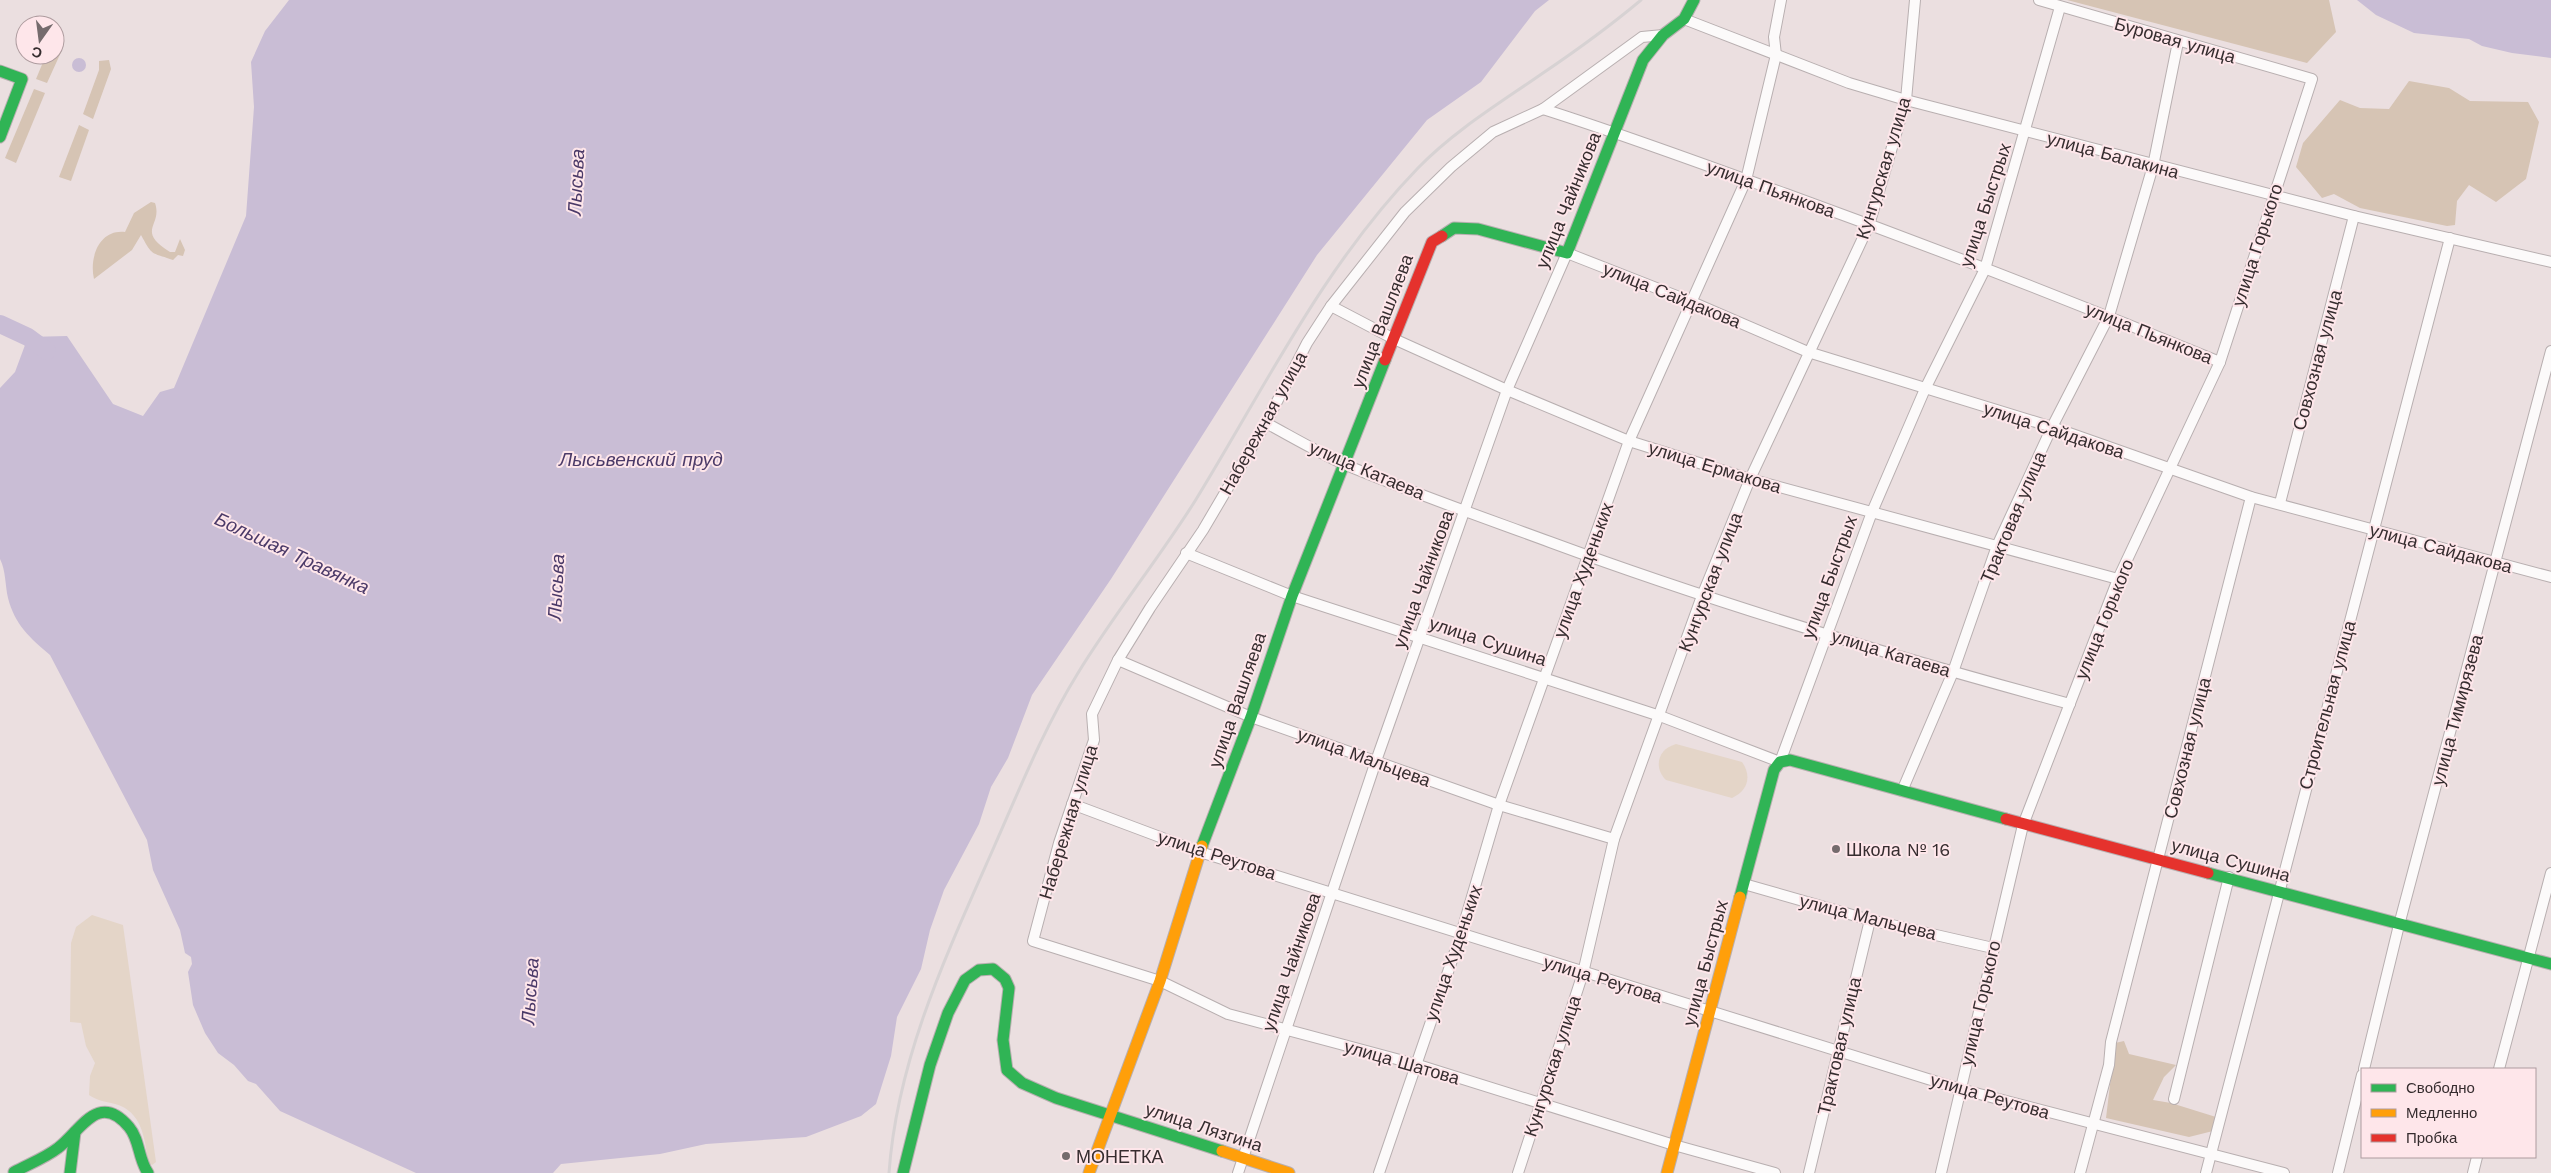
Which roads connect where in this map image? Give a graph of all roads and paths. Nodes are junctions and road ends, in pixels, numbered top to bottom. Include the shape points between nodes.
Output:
1 (1694, 0) edge
2 (1781, 0) edge
3 (1915, 0) edge
4 (2039, 0) edge
5 (2060, 7) junction
6 (1684, 19) junction
7 (1664, 35) junction
8 (2178, 42) junction
9 (1776, 55) junction
10 (0, 71) edge
11 (2312, 79) joint
12 (1906, 100) junction
13 (1543, 109) junction
14 (1614, 132) junction
15 (2026, 132) junction
16 (0, 137) edge
17 (2153, 166) junction
18 (1746, 180) junction
19 (2273, 194) junction
20 (2354, 216) junction
21 (1869, 224) junction
22 (2450, 238) junction
23 (1567, 253) junction
24 (2551, 262) edge
25 (1985, 269) junction
26 (1692, 302) junction
27 (1331, 306) junction
28 (2109, 316) junction
29 (1394, 339) junction
30 (2551, 350) edge
31 (1808, 352) junction
32 (2220, 362) junction
33 (1507, 390) junction
34 (1925, 390) junction
35 (1266, 423) junction
36 (2052, 427) junction
37 (1629, 441) junction
38 (1344, 464) junction
39 (2170, 468) junction
40 (1750, 479) junction
41 (2251, 497) junction
42 (2280, 503) junction
43 (1466, 512) junction
44 (1872, 512) junction
45 (2373, 531) junction
46 (1997, 546) junction
47 (1186, 553) junction
48 (1588, 556) junction
49 (2496, 564) junction
50 (2551, 576) edge
51 (2118, 580) junction
52 (1292, 596) junction
53 (1702, 596) junction
54 (1826, 634) junction
55 (1420, 638) junction
56 (1118, 660) junction
57 (1953, 672) junction
58 (1543, 677) junction
59 (2070, 704) junction
60 (1660, 716) junction
61 (1252, 717) junction
62 (1376, 761) junction
63 (1780, 762) junction
64 (1902, 791) junction
65 (1072, 804) junction
66 (1499, 805) junction
67 (2023, 825) junction
68 (1614, 839) junction
69 (1200, 852) junction
70 (2158, 858) junction
71 (2551, 873) edge
72 (2229, 877) junction
73 (1744, 884) junction
74 (2278, 891) junction
75 (1334, 893) junction
76 (1870, 920) junction
77 (2399, 925) junction
78 (1461, 934) junction
79 (1033, 941) joint
80 (1993, 948) junction
81 (2527, 957) junction
82 (2551, 964) edge
83 (1583, 973) junction
84 (1160, 981) junction
85 (1710, 1012) junction
86 (1287, 1028) junction
87 (1838, 1051) junction
88 (1414, 1064) junction
89 (2364, 1068) edge
90 (2499, 1068) edge
91 (2361, 1079) edge
92 (1960, 1089) junction
93 (2174, 1098) dead end
94 (1539, 1103) junction
95 (1109, 1115) junction
96 (2093, 1125) junction
97 (75, 1132) junction
98 (1674, 1145) junction
99 (2211, 1155) junction
100 (1243, 1158) junction
101 (2477, 1158) edge
102 (0, 1170) edge
103 (15, 1172) edge
104 (70, 1173) edge
105 (148, 1173) edge
106 (903, 1173) edge
107 (1089, 1173) edge
108 (1238, 1173) edge
109 (1289, 1173) edge
110 (1379, 1173) edge
111 (1518, 1173) edge
112 (1666, 1173) edge
113 (1776, 1173) edge
114 (1810, 1173) edge
115 (1941, 1173) edge
116 (2080, 1173) edge
117 (2206, 1173) edge
118 (2284, 1173) edge
119 (2338, 1173) edge
120 (2473, 1173) edge

1 - 6 street
2 - 9 street, улица Худеньких via 1774,37
3 - 12 street, Кунгурская улица
4 - 5 street, Буровая улица
5 - 8 street, Буровая улица
5 - 15 street, улица Быстрых
6 - 7 street, улица Чайникова
6 - 9 street, улица Балакина
7 - 13 street, Набережная улица via 1642,37
7 - 14 street, улица Чайникова via 1643,60
8 - 11 street, Буровая улица
8 - 17 street, Трактовая улица
9 - 12 street, улица Балакина via 1849,83
9 - 18 street, улица Худеньких
10 - 16 street via 22,79
11 - 19 street, улица Горького
12 - 15 street, улица Балакина
12 - 21 street, Кунгурская улица
13 - 14 street, улица Пьянкова
13 - 27 street, Набережная улица via 1493,132 1452,167 1405,212
14 - 18 street, улица Пьянкова
14 - 23 street, улица Чайникова
15 - 17 street, улица Балакина
15 - 25 street, улица Быстрых
17 - 19 street, улица Балакина
17 - 28 street, Трактовая улица
18 - 21 street, улица Пьянкова
18 - 26 street, улица Худеньких
19 - 20 street, улица Балакина
19 - 32 street, улица Горького
20 - 22 street, улица Балакина
20 - 42 street, Совхозная улица
21 - 25 street, улица Пьянкова
21 - 31 street, Кунгурская улица
22 - 24 street, улица Балакина
22 - 45 street, Строительная улица
23 - 26 street, улица Сайдакова
23 - 29 street, улица Вашляева via 1478,229 1454,228 1432,242
23 - 33 street, улица Чайникова
25 - 28 street, улица Пьянкова
25 - 34 street, улица Быстрых
26 - 31 street, улица Сайдакова
26 - 37 street, улица Худеньких
27 - 29 street, улица Ермакова
27 - 35 street, Набережная улица via 1307,343
28 - 32 street, улица Пьянкова
28 - 36 street, Трактовая улица
29 - 33 street, улица Ермакова
29 - 38 street, улица Вашляева
30 - 49 street, улица Тимирязева
31 - 34 street, улица Сайдакова
31 - 40 street, Кунгурская улица
32 - 39 street, улица Горького
33 - 37 street, улица Ермакова
33 - 43 street, улица Чайникова
34 - 36 street, улица Сайдакова
34 - 44 street, улица Быстрых
35 - 38 street, улица Катаева
35 - 47 street, Набережная улица
36 - 39 street, улица Сайдакова
36 - 46 street, Трактовая улица
37 - 40 street, улица Ермакова
37 - 48 street, улица Худеньких
38 - 43 street, улица Катаева
38 - 52 street, улица Вашляева
39 - 41 street, улица Сайдакова
39 - 51 street, улица Горького
40 - 44 street, улица Ермакова
40 - 53 street, Кунгурская улица
41 - 42 street, улица Сайдакова
41 - 70 street, Совхозная улица
42 - 45 street, улица Сайдакова
43 - 48 street, улица Катаева
43 - 55 street, улица Чайникова
44 - 46 street, улица Ермакова
44 - 54 street, улица Быстрых
45 - 49 street, улица Сайдакова
45 - 74 street, Строительная улица
46 - 51 street, улица Ермакова
46 - 57 street, Трактовая улица
47 - 52 street, улица Сушина
47 - 56 street, Набережная улица
48 - 53 street, улица Катаева
48 - 58 street, улица Худеньких
49 - 50 street, улица Сайдакова
49 - 77 street, улица Тимирязева
51 - 59 street, улица Горького
52 - 55 street, улица Сушина
52 - 61 street, улица Вашляева
53 - 54 street, улица Катаева
53 - 60 street, Кунгурская улица
54 - 57 street, улица Катаева
54 - 63 street, улица Быстрых
55 - 58 street, улица Сушина
55 - 62 street, улица Чайникова
56 - 61 street, улица Мальцева
56 - 65 street, Набережная улица via 1092,714 1094,740
57 - 59 street, улица Катаева
57 - 64 street, Трактовая улица
58 - 60 street, улица Сушина
58 - 66 street, улица Худеньких
59 - 67 street, улица Горького
60 - 63 street, улица Сушина
60 - 68 street, Кунгурская улица
61 - 62 street, улица Мальцева
61 - 69 street, улица Вашляева
62 - 66 street, улица Мальцева
62 - 75 street, улица Чайникова
63 - 64 street, улица Сушина via 1790,760
63 - 73 street, улица Быстрых via 1774,770
64 - 67 street, улица Сушина
65 - 69 street, улица Реутова
65 - 79 street, Набережная улица
66 - 68 street, улица Мальцева
66 - 78 street, улица Худеньких
67 - 70 street, улица Сушина
67 - 80 street, улица Горького
68 - 83 street, Кунгурская улица
69 - 75 street, улица Реутова
69 - 84 street, улица Вашляева
70 - 72 street, улица Сушина
70 - 96 street, Совхозная улица
71 - 81 street
72 - 74 street, улица Сушина
72 - 93 street
73 - 76 street, улица Мальцева
73 - 85 street, улица Быстрых
74 - 77 street, улица Сушина
74 - 99 street, Строительная улица
75 - 78 street, улица Реутова
75 - 86 street, улица Чайникова
76 - 80 street, улица Мальцева
76 - 87 street, Трактовая улица
77 - 81 street, улица Сушина
77 - 89 street, улица Тимирязева
78 - 83 street, улица Реутова
78 - 88 street, улица Худеньких
79 - 84 street, улица Шатова
80 - 92 street, улица Горького
81 - 82 street, улица Сушина
81 - 90 street
83 - 85 street, улица Реутова
83 - 94 street, Кунгурская улица
84 - 86 street, улица Шатова via 1228,1014
84 - 95 street, улица Вашляева
85 - 87 street, улица Реутова
85 - 98 street, улица Быстрых
86 - 88 street, улица Шатова
86 - 100 street, улица Чайникова
87 - 92 street, улица Реутова
87 - 114 street, Трактовая улица
88 - 94 street, улица Шатова
88 - 110 street, улица Худеньких
91 - 119 street
92 - 96 street, улица Реутова
92 - 115 street, улица Горького
94 - 98 street, улица Шатова
94 - 111 street, Кунгурская улица
95 - 100 street, улица Лязгина
95 - 106 street, улица Лязгина via 1056,1098 1022,1083 1007,1070 1003,1040 1009,988 1006,979 993,970 979,970 965,980 948,1013 930,1064
95 - 107 street, улица Вашляева
96 - 99 street, улица Реутова
96 - 116 street, Совхозная улица
97 - 103 street via 58,1148
97 - 104 street
97 - 105 street via 87,1117 100,1112 123,1120 132,1130 142,1166
98 - 112 street, улица Быстрых
98 - 113 street, улица Шатова
99 - 117 street, Строительная улица
99 - 118 street, улица Реутова
100 - 108 street, улица Чайникова
100 - 109 street, улица Лязгина
101 - 120 street
102 - 103 street

